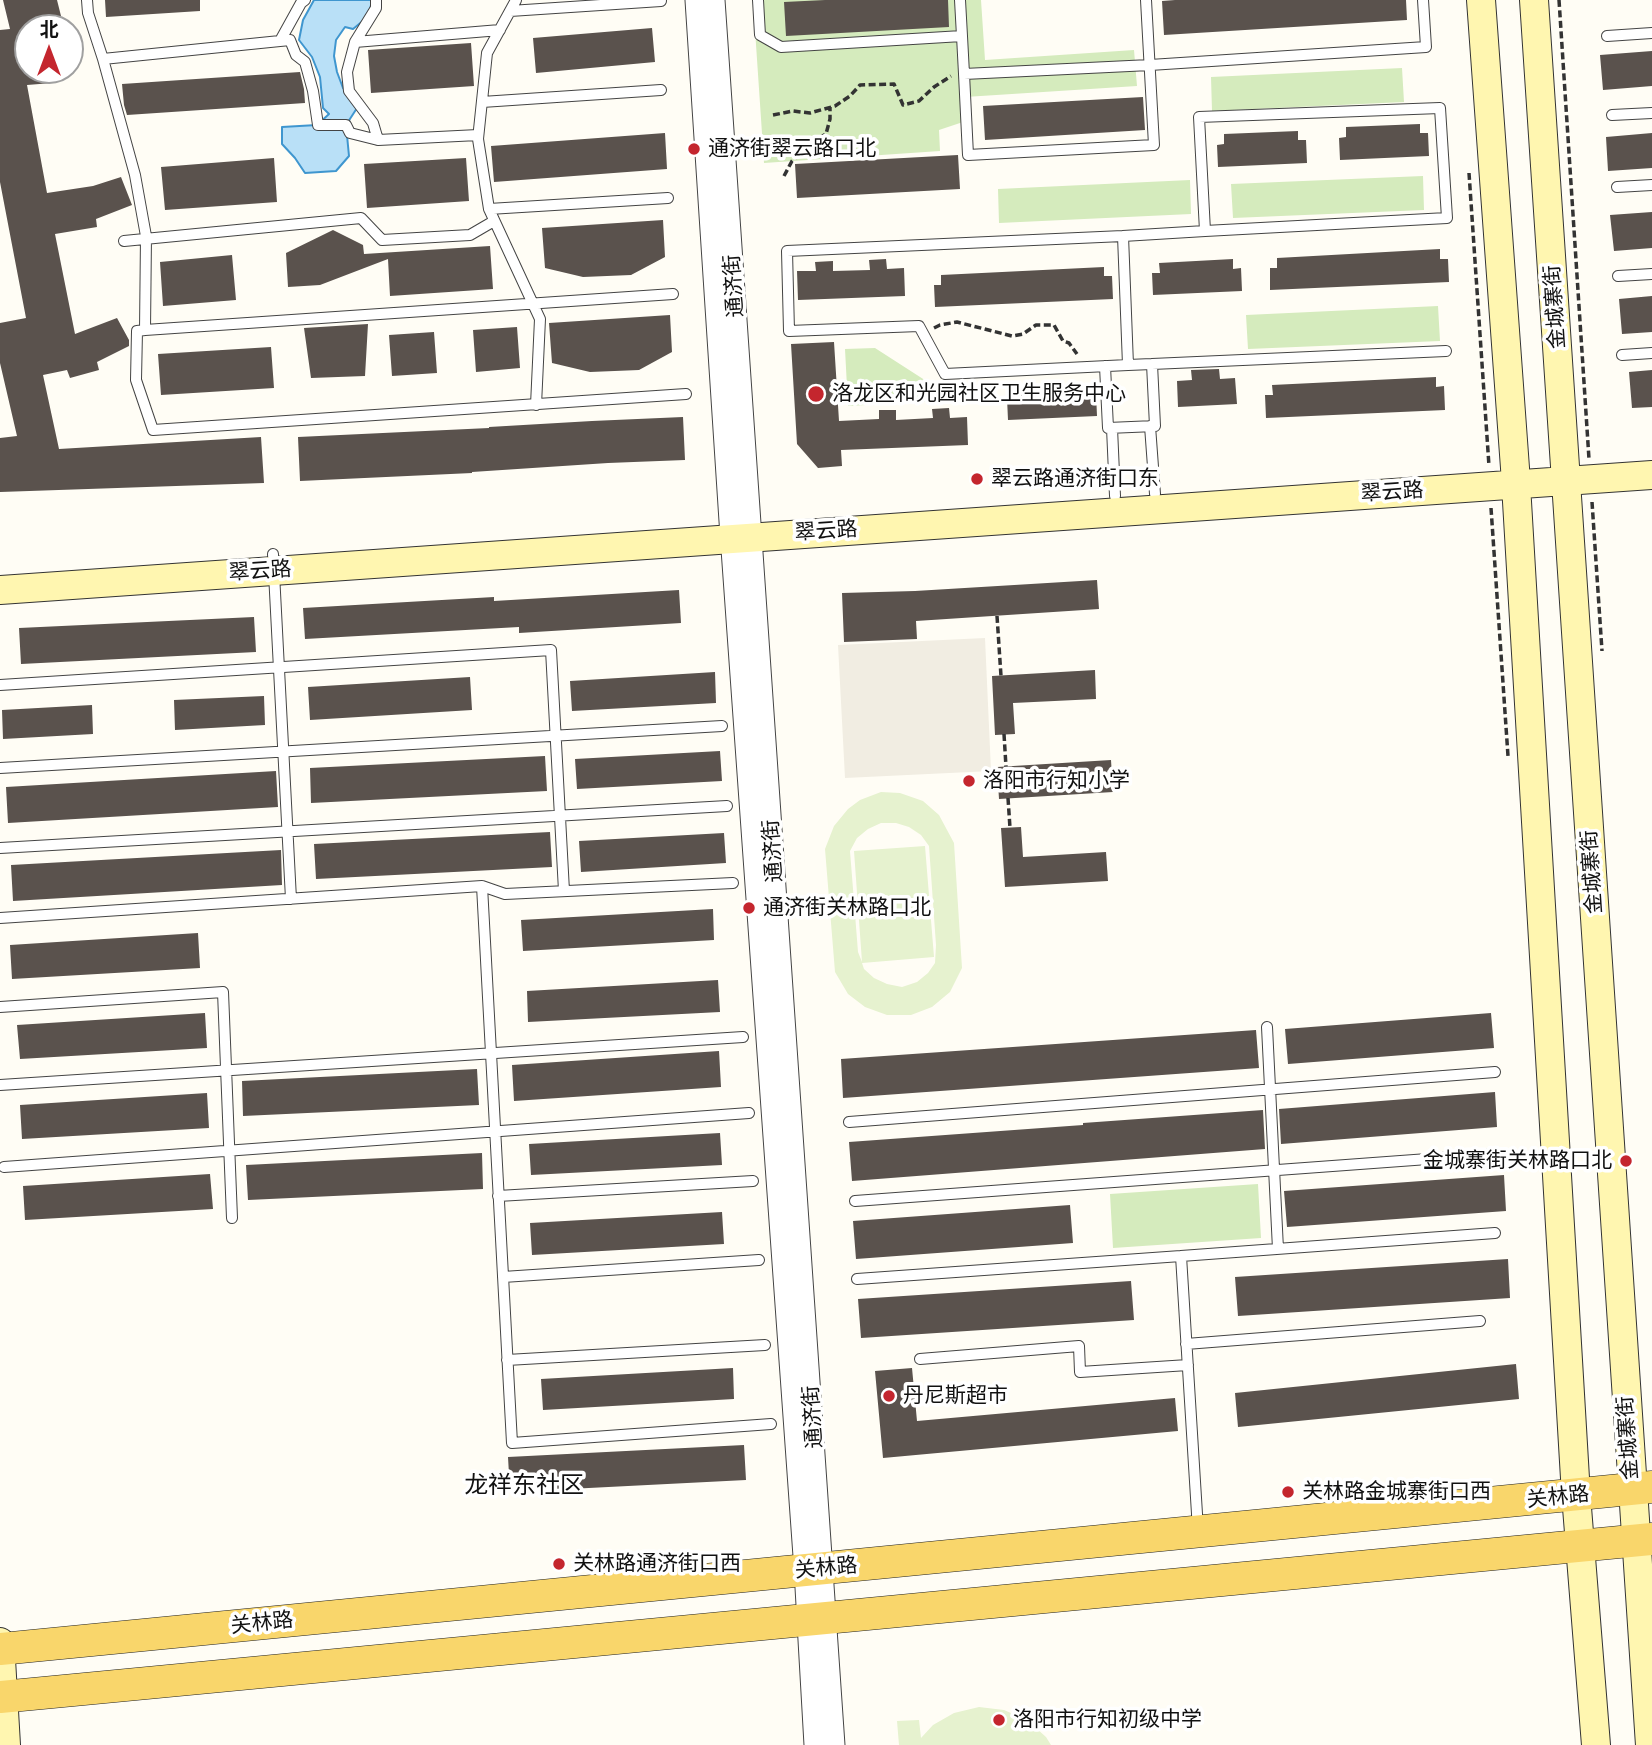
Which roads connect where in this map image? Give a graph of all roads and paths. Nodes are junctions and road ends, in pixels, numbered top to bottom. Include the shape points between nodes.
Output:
1 (88, 0) edge
2 (305, 0) edge
3 (376, 0) edge
4 (516, 0) edge
5 (696, 0) edge
6 (714, 0) edge
7 (758, 0) edge
8 (960, 0) edge
9 (1146, 0) edge
10 (1423, 0) edge
11 (1481, 0) edge
12 (1534, 0) edge
13 (661, 1) edge
14 (510, 12) junction
15 (500, 30) junction
16 (1652, 33) edge
17 (962, 36) junction
18 (1607, 36) dead end
19 (280, 41) junction
20 (355, 42) junction
21 (103, 60) junction
22 (1150, 65) junction
23 (964, 74) junction
24 (661, 90) dead end
25 (482, 102) junction
26 (830, 107) junction
27 (1652, 113) edge
28 (773, 115) dead end
29 (1612, 115) dead end
30 (478, 135) junction
31 (378, 140) junction
32 (784, 176) dead end
33 (1652, 185) edge
34 (1617, 187) dead end
35 (668, 198) dead end
36 (489, 209) junction
37 (494, 221) junction
38 (1205, 231) junction
39 (1123, 236) junction
40 (146, 240) junction
41 (124, 241) dead end
42 (1652, 274) edge
43 (1618, 276) dead end
44 (673, 294) dead end
45 (532, 304) junction
46 (145, 330) junction
47 (924, 335) junction
48 (1446, 351) dead end
49 (1652, 353) edge
50 (1622, 355) dead end
51 (1152, 364) junction
52 (1128, 365) junction
53 (1105, 366) junction
54 (1087, 367) junction
55 (685, 394) dead end
56 (536, 405) junction
57 (1150, 426) junction
58 (1112, 428) junction
59 (1652, 460) edge
60 (1566, 472) junction
61 (1652, 475) edge
62 (1516, 476) junction
63 (1155, 494) junction
64 (1115, 496) junction
65 (741, 529) junction
66 (273, 562) junction
67 (0, 571) edge
68 (0, 590) edge
69 (998, 616) dead end
70 (279, 667) junction
71 (1001, 676) dead end
72 (0, 685) edge
73 (722, 726) dead end
74 (1004, 734) dead end
75 (556, 736) junction
76 (283, 752) junction
77 (1006, 767) dead end
78 (0, 768) edge
79 (1008, 799) dead end
80 (727, 806) dead end
81 (560, 816) junction
82 (1010, 828) dead end
83 (287, 831) junction
84 (0, 848) edge
85 (733, 883) dead end
86 (482, 886) junction
87 (564, 891) junction
88 (291, 899) junction
89 (0, 918) edge
90 (0, 1007) edge
91 (1267, 1027) dead end
92 (743, 1037) dead end
93 (491, 1054) junction
94 (226, 1071) junction
95 (1494, 1072) dead end
96 (0, 1085) edge
97 (1270, 1090) junction
98 (749, 1113) dead end
99 (849, 1122) dead end
100 (495, 1131) junction
101 (229, 1150) junction
102 (1496, 1154) dead end
103 (4, 1167) dead end
104 (1274, 1170) junction
105 (753, 1181) dead end
106 (498, 1196) junction
107 (855, 1201) dead end
108 (232, 1218) dead end
109 (1494, 1233) dead end
110 (1278, 1249) junction
111 (1181, 1256) junction
112 (759, 1260) dead end
113 (503, 1277) junction
114 (857, 1279) dead end
115 (1480, 1321) dead end
116 (1186, 1344) junction
117 (765, 1345) dead end
118 (920, 1359) dead end
119 (507, 1360) junction
120 (1188, 1365) junction
121 (771, 1424) dead end
122 (1642, 1488) edge
123 (1576, 1495) junction
124 (1198, 1532) junction
125 (1644, 1540) edge
126 (1581, 1547) junction
127 (814, 1569) junction
128 (817, 1619) junction
129 (0, 1642) edge
130 (0, 1649) edge
131 (2, 1696) edge
132 (6, 1745) edge
133 (815, 1745) edge
134 (834, 1745) edge
135 (1595, 1745) edge
136 (1650, 1745) edge

1 - 21 lane
2 - 19 lane
3 - 20 lane via 376,8
4 - 14 lane
5 - 65 street, 通济街
6 - 65 street, 通济街
7 - 17 lane via 760,35 781,47
8 - 17 lane
9 - 22 lane
10 - 22 lane via 1426,47
11 - 62 main road
12 - 60 main road, 金城寨街
13 - 14 lane
14 - 15 lane
15 - 20 lane
15 - 25 lane via 487,53
16 - 18 lane
17 - 23 lane
19 - 21 lane
19 - 31 lane via 290,40 305,62 318,125 346,125 350,134
20 - 31 lane via 349,91 373,123
21 - 40 lane via 135,175
22 - 23 lane
22 - 23 lane via 1154,145 968,155
23 - 26 path via 950,76 919,101 903,105 894,84 860,85
24 - 25 lane
25 - 30 lane
26 - 28 path
26 - 32 path via 826,134 792,161
27 - 29 lane
30 - 31 lane
30 - 36 lane
33 - 34 lane
35 - 36 lane
36 - 37 lane
37 - 40 lane via 470,235 382,240 362,218
37 - 45 lane
38 - 38 lane via 1447,218 1440,108 1199,117
38 - 39 lane
39 - 47 lane via 787,251 789,331 919,326
39 - 52 lane
40 - 41 lane
40 - 46 lane
42 - 43 lane
44 - 45 lane
45 - 46 lane
45 - 56 lane via 540,319
46 - 56 lane via 137,331 136,380 153,430
47 - 54 lane via 946,373
47 - 54 path via 957,322 1012,336 1036,325 1054,325
48 - 51 lane
49 - 50 lane
51 - 52 lane
51 - 57 lane via 1155,426
52 - 53 lane
53 - 54 lane
53 - 58 lane via 1108,428
55 - 56 lane
57 - 58 lane
57 - 63 lane
58 - 64 lane
59 - 60 main road, 翠云路
60 - 61 main road, 翠云路
60 - 62 main road, 翠云路
60 - 122 main road, 金城寨街
62 - 63 main road, 翠云路
62 - 65 main road, 翠云路
62 - 123 main road
63 - 64 main road, 翠云路
64 - 65 main road, 翠云路
65 - 66 main road, 翠云路
65 - 127 street, 通济街
66 - 67 main road, 翠云路
66 - 68 main road, 翠云路
66 - 70 lane
69 - 71 path
70 - 72 lane
70 - 75 lane via 551,650
70 - 76 lane
73 - 75 lane
74 - 77 path
75 - 76 lane
75 - 81 lane
76 - 78 lane
76 - 83 lane
79 - 82 path
80 - 81 lane
81 - 83 lane
81 - 87 lane
83 - 84 lane
83 - 88 lane
85 - 87 lane
86 - 87 lane via 505,894
86 - 88 lane
86 - 93 lane
88 - 89 lane
90 - 94 lane via 223,992
91 - 97 lane
92 - 93 lane
93 - 94 lane
93 - 100 lane
94 - 96 lane
94 - 101 lane
95 - 97 lane
97 - 99 lane
97 - 104 lane
98 - 100 lane
100 - 101 lane
100 - 106 lane
101 - 103 lane
101 - 108 lane
102 - 104 lane
104 - 107 lane
104 - 110 lane
105 - 106 lane
106 - 113 lane
109 - 110 lane
110 - 111 lane
111 - 114 lane
111 - 116 lane
112 - 113 lane
113 - 119 lane
115 - 116 lane
116 - 120 lane
117 - 119 lane
118 - 120 lane via 1079,1346 1080,1372
119 - 121 lane via 512,1443
120 - 124 lane
122 - 123 main road, 关林路
122 - 125 main road, 金城寨街
123 - 124 main road, 关林路
123 - 126 main road
124 - 127 main road, 关林路
125 - 126 main road
125 - 136 main road, 金城寨街
126 - 128 main road
126 - 135 main road
127 - 128 street, 通济街
127 - 130 main road, 关林路
128 - 131 main road
128 - 133 street, 通济街
128 - 134 street, 通济街
129 - 130 main road
130 - 131 main road
131 - 132 main road

